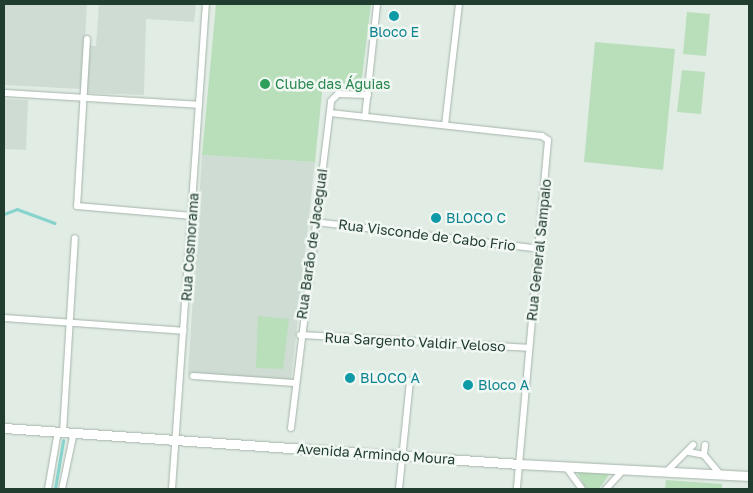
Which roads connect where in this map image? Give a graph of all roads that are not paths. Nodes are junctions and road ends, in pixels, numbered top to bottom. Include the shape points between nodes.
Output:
1 (206, 4) edge
2 (377, 4) edge
3 (459, 4) edge
4 (86, 39) dead end
5 (4, 93) edge
6 (368, 95) junction
7 (83, 99) junction
8 (199, 105) junction
9 (330, 113) junction
10 (365, 117) junction
11 (445, 125) junction
12 (193, 216) junction
13 (315, 222) junction
14 (75, 238) dead end
15 (540, 249) junction
16 (4, 318) edge
17 (71, 323) junction
18 (184, 331) junction
19 (300, 335) junction
20 (529, 348) junction
21 (193, 376) dead end
22 (410, 380) dead end
23 (295, 383) junction
24 (4, 428) edge
25 (291, 428) dead end
26 (61, 432) junction
27 (74, 432) junction
28 (177, 440) junction
29 (692, 445) dead end
30 (705, 445) dead end
31 (688, 452) junction
32 (403, 455) junction
33 (704, 455) junction
34 (519, 464) junction
35 (566, 466) junction
36 (624, 469) junction
37 (668, 471) junction
38 (720, 474) junction
39 (749, 476) edge
40 (48, 489) edge
41 (62, 489) edge
42 (172, 489) edge
43 (399, 489) edge
44 (517, 489) edge
45 (582, 489) edge
46 (606, 489) edge

1 - 8 street, Rua Cosmorama
2 - 6 street
3 - 11 street
4 - 7 street
5 - 7 street
6 - 9 street, Rua Barão de Jaceguai via 338,94 332,97
6 - 10 street
7 - 8 street
7 - 12 street via 77,206
8 - 12 street, Rua Cosmorama
9 - 10 street, Rua General Sampaio
9 - 13 street, Rua Barão de Jaceguai
10 - 11 street, Rua General Sampaio
11 - 15 street, Rua General Sampaio via 542,136 548,140
12 - 18 street, Rua Cosmorama
13 - 15 street, Rua Visconde de Cabo Frio
13 - 19 street, Rua Barão de Jaceguai
14 - 17 street
15 - 20 street, Rua General Sampaio
16 - 17 street
17 - 18 street
17 - 26 street
18 - 28 street, Rua Cosmorama
19 - 20 street, Rua Sargento Valdir Veloso
19 - 23 street, Rua Barão de Jaceguai
20 - 34 street, Rua General Sampaio
21 - 23 street
22 - 32 street
23 - 25 street, Rua Barão de Jaceguai
24 - 26 main road, Avenida Armindo Moura
26 - 27 main road, Avenida Armindo Moura
26 - 40 street
27 - 28 main road, Avenida Armindo Moura
27 - 41 street
28 - 32 main road, Avenida Armindo Moura
28 - 42 street, Rua Cosmorama
29 - 31 street
30 - 33 street
31 - 33 street
31 - 37 street
32 - 34 main road, Avenida Armindo Moura
32 - 43 street
33 - 38 street
34 - 35 main road, Avenida Armindo Moura
34 - 44 street, Rua General Sampaio
35 - 36 main road, Avenida Armindo Moura
35 - 45 street
36 - 37 main road, Avenida Armindo Moura
36 - 46 street
37 - 38 main road, Avenida Armindo Moura
38 - 39 main road, Avenida Armindo Moura

